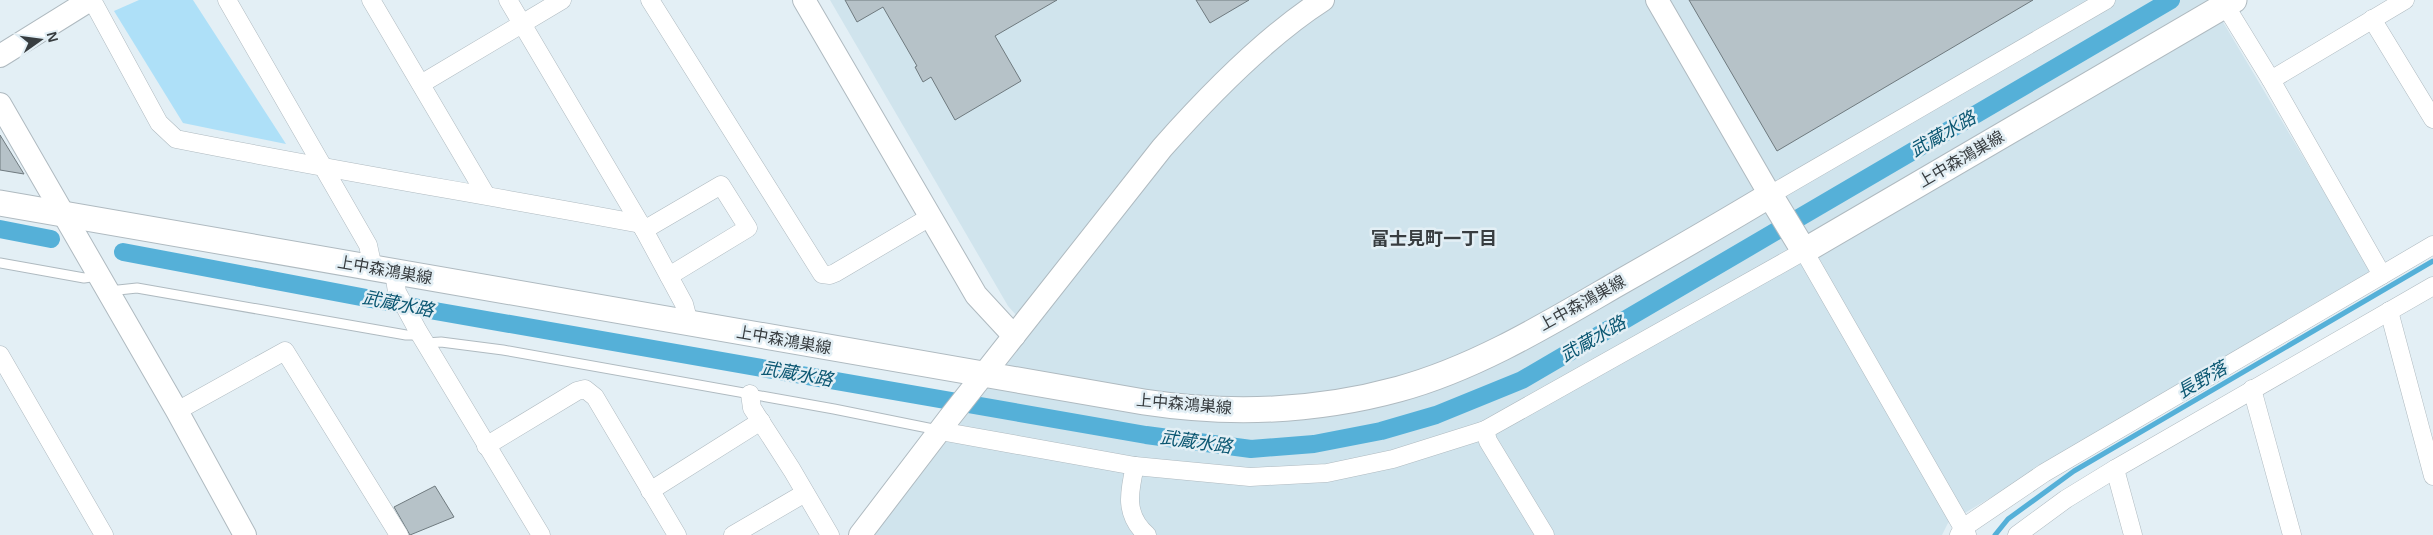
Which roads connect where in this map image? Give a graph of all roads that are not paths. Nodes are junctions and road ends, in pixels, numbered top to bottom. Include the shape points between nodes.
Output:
1 (91, 0) edge
2 (227, 0) edge
3 (371, 0) edge
4 (508, 0) edge
5 (562, 0) edge
6 (650, 0) edge
7 (804, 0) edge
8 (1323, 0) edge
9 (1657, 0) edge
10 (2106, 0) edge
11 (2405, 0) edge
12 (2230, 3) edge
13 (2372, 19) junction
14 (522, 24) junction
15 (0, 56) edge
16 (2271, 80) junction
17 (421, 84) junction
18 (0, 104) edge
19 (2433, 119) edge
20 (322, 169) junction
21 (486, 195) junction
22 (1774, 201) junction
23 (0, 203) edge
24 (65, 214) junction
25 (930, 217) junction
26 (642, 227) junction
27 (2433, 244) edge
28 (1800, 245) junction
29 (0, 263) edge
30 (388, 275) junction
31 (2382, 275) junction
32 (669, 276) junction
33 (104, 283) junction
34 (2433, 286) edge
35 (2389, 311) junction
36 (689, 323) junction
37 (422, 336) junction
38 (1014, 336) junction
39 (0, 355) edge
40 (978, 382) junction
41 (2252, 389) junction
42 (750, 394) junction
43 (177, 411) junction
44 (761, 422) junction
45 (945, 424) junction
46 (1485, 430) junction
47 (2428, 439) edge
48 (486, 446) junction
49 (1136, 466) junction
50 (2114, 469) junction
51 (2433, 476) edge
52 (650, 491) junction
53 (805, 493) junction
54 (1963, 533) edge
55 (104, 535) edge
56 (245, 535) edge
57 (399, 535) edge
58 (541, 535) edge
59 (676, 535) edge
60 (733, 535) edge
61 (830, 535) edge
62 (860, 535) edge
63 (1146, 535) edge
64 (1546, 535) edge
65 (2017, 535) edge
66 (2133, 535) edge
67 (2292, 535) edge

1 - 15 street
1 - 20 street via 159,123 176,139
2 - 20 street
3 - 17 street
4 - 14 street
5 - 14 street
6 - 25 street via 822,274 835,273
7 - 25 street
8 - 38 street via 1259,51 1189,118
9 - 22 street
10 - 22 street
11 - 13 street
12 - 16 street
12 - 28 main road, 上中森鴻巣線
13 - 16 street
13 - 19 street
14 - 17 street
14 - 26 street
16 - 31 street
17 - 21 street
18 - 24 street
20 - 21 street
20 - 30 street
21 - 26 street
22 - 28 main road
22 - 40 main road, 上中森鴻巣線 via 1508,344 1424,381 1370,396 1289,408 1203,409
23 - 24 main road, 上中森鴻巣線
24 - 30 main road, 上中森鴻巣線
24 - 33 street
25 - 38 street via 976,294
26 - 32 street
26 - 32 street via 721,184 748,228
27 - 31 street
28 - 46 street
28 - 54 street
29 - 33 lane
30 - 36 main road, 上中森鴻巣線
30 - 37 street
31 - 54 street via 2044,473
32 - 36 street via 684,304
33 - 37 lane
33 - 43 street
34 - 35 street
35 - 41 street
35 - 47 street
36 - 40 main road, 上中森鴻巣線
37 - 42 lane via 441,342
37 - 48 street
38 - 40 street
39 - 55 street
40 - 45 street
41 - 50 street
41 - 67 street
42 - 44 street via 752,408
42 - 45 lane
43 - 56 street
43 - 57 street via 285,351
44 - 52 street
44 - 53 street
45 - 49 street
45 - 62 street
46 - 49 street via 1393,459 1327,473 1250,477
46 - 64 street via 1488,441
47 - 51 street
48 - 52 street via 585,388 595,397
48 - 58 street
49 - 63 street via 1129,501 1131,516
50 - 65 street
50 - 66 street
52 - 59 street
53 - 60 street
53 - 61 street

